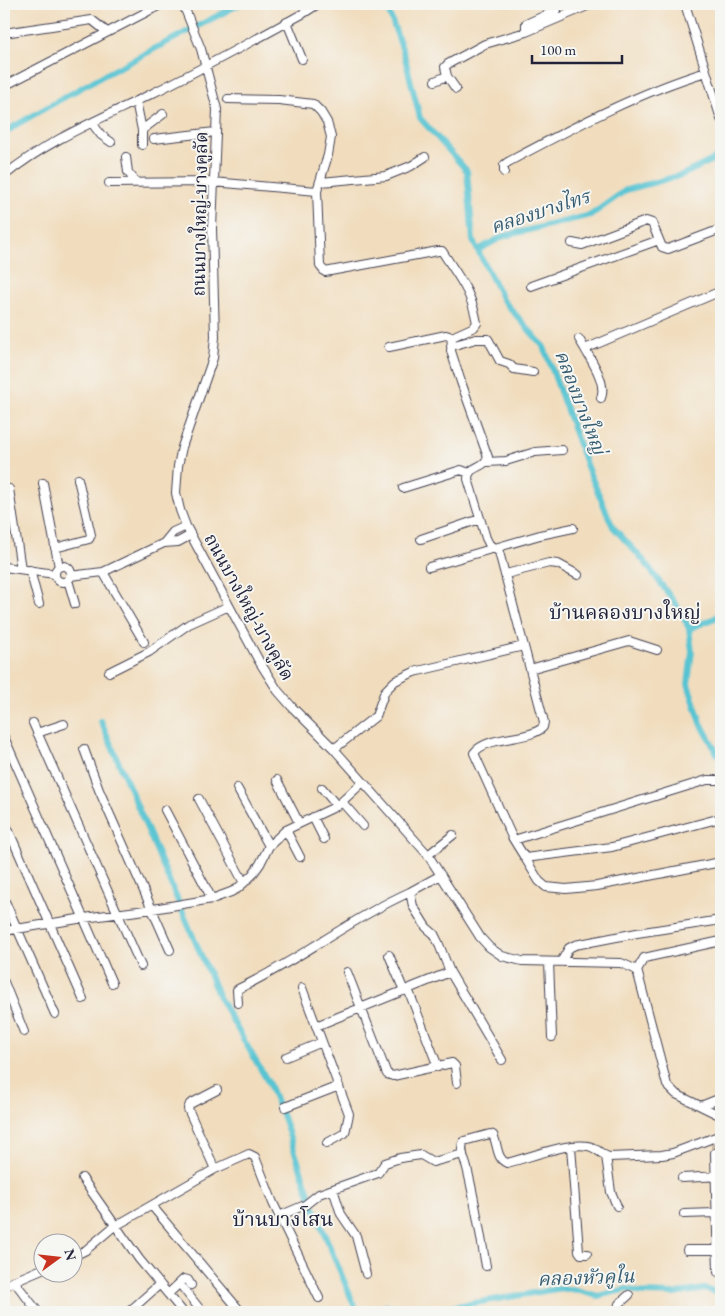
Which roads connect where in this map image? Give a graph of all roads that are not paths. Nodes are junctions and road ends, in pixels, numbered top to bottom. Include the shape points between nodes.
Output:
1 (162, 4) edge
2 (318, 4) edge
3 (559, 4) edge
4 (592, 4) edge
5 (685, 4) edge
6 (184, 6) edge
7 (287, 22) junction
8 (4, 32) edge
9 (107, 32) junction
10 (526, 32) junction
11 (302, 59) dead end
12 (207, 66) junction
13 (706, 72) junction
14 (447, 76) junction
15 (435, 81) dead end
16 (4, 86) edge
17 (456, 89) dead end
18 (222, 98) junction
19 (136, 101) junction
20 (163, 114) dead end
21 (721, 119) edge
22 (92, 122) junction
23 (142, 130) junction
24 (215, 132) junction
25 (154, 139) dead end
26 (111, 142) dead end
27 (142, 145) dead end
28 (126, 157) dead end
29 (425, 157) dead end
30 (504, 172) dead end
31 (4, 176) edge
32 (136, 182) junction
33 (213, 182) junction
34 (321, 182) junction
35 (108, 183) dead end
36 (317, 192) junction
37 (721, 229) edge
38 (658, 240) junction
39 (572, 243) dead end
40 (531, 286) dead end
41 (721, 291) edge
42 (452, 336) junction
43 (579, 339) dead end
44 (451, 346) junction
45 (389, 347) dead end
46 (585, 349) junction
47 (533, 372) dead end
48 (601, 398) dead end
49 (562, 450) dead end
50 (487, 462) junction
51 (469, 473) junction
52 (78, 479) dead end
53 (43, 483) dead end
54 (403, 488) dead end
55 (9, 490) dead end
56 (480, 519) junction
57 (186, 526) junction
58 (573, 528) dead end
59 (191, 535) junction
60 (420, 539) dead end
61 (164, 543) junction
62 (55, 548) junction
63 (496, 549) junction
64 (4, 567) edge
65 (428, 567) dead end
66 (21, 569) junction
67 (30, 570) junction
68 (57, 571) junction
69 (103, 572) junction
70 (506, 574) junction
71 (578, 574) dead end
72 (69, 578) junction
73 (39, 604) dead end
74 (75, 604) dead end
75 (229, 606) junction
76 (144, 642) dead end
77 (524, 646) junction
78 (657, 650) dead end
79 (530, 670) junction
80 (109, 672) dead end
81 (33, 723) dead end
82 (64, 724) dead end
83 (37, 732) junction
84 (4, 737) edge
85 (84, 749) dead end
86 (334, 749) junction
87 (277, 780) dead end
88 (721, 780) edge
89 (363, 782) junction
90 (237, 788) dead end
91 (322, 788) dead end
92 (199, 799) dead end
93 (339, 804) junction
94 (165, 810) dead end
95 (313, 817) junction
96 (721, 818) edge
97 (4, 820) edge
98 (299, 823) junction
99 (363, 826) dead end
100 (286, 830) junction
101 (453, 835) dead end
102 (324, 839) dead end
103 (514, 840) junction
104 (270, 846) junction
105 (428, 855) junction
106 (300, 857) dead end
107 (525, 858) junction
108 (721, 862) edge
109 (441, 875) junction
110 (244, 883) junction
111 (410, 892) junction
112 (4, 899) edge
113 (212, 899) junction
114 (153, 909) junction
115 (119, 914) junction
116 (84, 918) junction
117 (721, 920) edge
118 (50, 923) junction
119 (17, 929) junction
120 (4, 931) edge
121 (721, 941) edge
122 (170, 950) dead end
123 (389, 955) dead end
124 (549, 962) junction
125 (561, 962) junction
126 (141, 966) dead end
127 (637, 970) junction
128 (347, 972) dead end
129 (450, 972) junction
130 (4, 982) edge
131 (112, 983) dead end
132 (302, 988) dead end
133 (406, 990) junction
134 (83, 999) dead end
135 (238, 1003) dead end
136 (360, 1008) junction
137 (56, 1014) dead end
138 (316, 1026) junction
139 (24, 1032) dead end
140 (552, 1037) dead end
141 (322, 1042) junction
142 (286, 1057) dead end
143 (502, 1060) dead end
144 (438, 1067) junction
145 (457, 1083) dead end
146 (339, 1086) junction
147 (216, 1090) dead end
148 (721, 1098) edge
149 (701, 1106) junction
150 (286, 1107) dead end
151 (721, 1116) edge
152 (717, 1139) edge
153 (327, 1143) dead end
154 (571, 1147) junction
155 (715, 1153) tunnel mouth
156 (463, 1154) junction
157 (606, 1156) junction
158 (215, 1169) junction
159 (718, 1176) edge
160 (82, 1178) dead end
161 (682, 1178) dead end
162 (333, 1189) junction
163 (152, 1206) junction
164 (616, 1206) dead end
165 (716, 1213) junction
166 (684, 1214) dead end
167 (279, 1216) junction
168 (116, 1227) junction
169 (687, 1250) dead end
170 (717, 1250) junction
171 (82, 1252) edge
172 (587, 1254) dead end
173 (486, 1266) dead end
174 (718, 1272) dead end
175 (32, 1273) edge
176 (366, 1274) dead end
177 (14, 1281) junction
178 (160, 1284) junction
179 (4, 1287) edge
180 (168, 1294) junction
181 (629, 1294) dead end
182 (319, 1298) dead end
183 (38, 1312) edge
184 (130, 1312) edge
185 (183, 1312) edge
186 (202, 1312) edge
187 (241, 1312) edge
188 (617, 1312) edge

1 - 9 street
2 - 7 street
3 - 10 street via 557,10 526,24
4 - 10 street
5 - 13 street
6 - 12 street, ถนนบางใหญ่-บางคูลัด
7 - 11 street
7 - 12 street
8 - 9 street via 92,20
9 - 16 street
10 - 14 street via 485,44 454,60 445,68
12 - 18 street, ถนนบางใหญ่-บางคูลัด
12 - 19 street
13 - 21 street
13 - 30 street via 665,85 597,116 508,162 504,165
14 - 15 street
14 - 17 street
18 - 24 street, ถนนบางใหญ่-บางคูลัด via 217,109
18 - 34 street via 300,102 316,106 327,122 331,137
19 - 22 street
19 - 23 street
20 - 23 street
22 - 26 street
22 - 31 street
23 - 27 street
24 - 25 street
24 - 33 street, ถนนบางใหญ่-บางคูลัด
28 - 32 street via 128,172
29 - 34 street via 386,176
32 - 33 street
32 - 35 street
33 - 36 street
33 - 57 street, ถนนบางใหญ่-บางคูลัด via 215,337 213,358 178,466 176,493
34 - 36 street
36 - 42 street via 320,266 325,272 442,251 465,286 477,323
37 - 38 street via 668,249 662,247
38 - 39 street via 652,223 646,220 582,245
38 - 40 street
41 - 46 street
42 - 44 street
42 - 45 street
43 - 46 street
44 - 47 street via 488,339 500,361 514,369
44 - 50 street via 460,382 488,454
46 - 48 street via 604,391
49 - 50 street
50 - 51 street
51 - 54 street via 461,470
51 - 56 street
52 - 62 street via 89,539
53 - 62 street
55 - 66 street
56 - 60 street
56 - 63 street via 486,538
57 - 59 street, ถนนบางใหญ่-บางคูลัด
57 - 61 street via 172,532
58 - 63 street
59 - 61 street via 178,542
59 - 75 street, ถนนบางใหญ่-บางคูลัด
61 - 69 street
62 - 68 street
63 - 65 street
63 - 70 street
64 - 66 street
66 - 67 street
67 - 68 street
67 - 73 street
68 - 72 street via 59,581
68 - 72 street via 63,566 68,569
69 - 72 street
69 - 76 street
70 - 71 street via 549,564 558,564
70 - 77 street
72 - 74 street
75 - 80 street via 189,624 149,652
75 - 86 street, ถนนบางใหญ่-บางคูลัด via 278,691
77 - 79 street
77 - 86 street via 414,672 395,681 385,691 376,716
78 - 79 street via 629,641
79 - 103 street via 543,727 538,732 478,748 474,753
81 - 83 street
82 - 83 street
83 - 115 street
84 - 116 street
85 - 114 street
86 - 89 street, ถนนบางใหญ่-บางคูลัด
87 - 98 street
88 - 103 street via 707,780
89 - 93 street
89 - 105 street, ถนนบางใหญ่-บางคูลัด
90 - 104 street
91 - 93 street
92 - 110 street
93 - 95 street
93 - 99 street
94 - 113 street
95 - 98 street
95 - 102 street
96 - 107 street via 612,847
97 - 118 street
98 - 100 street
100 - 104 street
100 - 106 street
101 - 105 street
103 - 107 street
104 - 110 street
105 - 109 street, ถนนบางใหญ่-บางคูลัด
107 - 108 street via 546,887 566,889
109 - 111 street
109 - 124 street, ถนนบางใหญ่-บางคูลัด via 471,925 489,947 507,958
110 - 113 street
111 - 129 street via 413,906 434,934
111 - 135 street via 238,989
112 - 119 street
113 - 114 street
114 - 115 street
114 - 122 street
115 - 116 street
115 - 126 street
116 - 118 street
116 - 131 street
117 - 125 street via 575,945 569,948
118 - 119 street
118 - 134 street
119 - 120 street
119 - 137 street
121 - 127 street via 644,958
123 - 133 street
124 - 125 street, ถนนบางใหญ่-บางคูลัด
124 - 140 street
125 - 127 street, ถนนบางใหญ่-บางคูลัด via 621,963
127 - 149 street via 667,1085 676,1094
128 - 136 street
129 - 133 street
129 - 143 street
130 - 139 street
132 - 138 street
133 - 136 street
133 - 144 street
136 - 138 street
136 - 144 street via 389,1075
138 - 141 street
141 - 142 street
141 - 146 street
144 - 145 street via 454,1064
146 - 150 street
146 - 153 street via 349,1117 345,1133
147 - 158 street via 190,1104 188,1109
148 - 149 street
149 - 151 street
152 - 157 street via 662,1155
154 - 156 street via 506,1163 499,1158 495,1140 490,1134 464,1142
154 - 157 street via 588,1146
154 - 172 street via 579,1251
155 - 159 street
156 - 162 street via 433,1162 421,1155 400,1158 385,1163 378,1173
156 - 173 street
157 - 164 street
158 - 163 street
158 - 167 street via 245,1155 254,1156
159 - 161 street
159 - 165 street
160 - 168 street
162 - 167 street
162 - 176 street via 341,1214 356,1236
163 - 168 street
163 - 187 street
165 - 166 street
165 - 170 street
167 - 182 street
168 - 171 street
168 - 178 street
169 - 170 street
170 - 174 street
175 - 177 street
177 - 179 street
177 - 183 street
178 - 180 street
178 - 184 street
180 - 185 street
180 - 186 street via 184,1279 188,1280 187,1286
181 - 188 street via 619,1304

